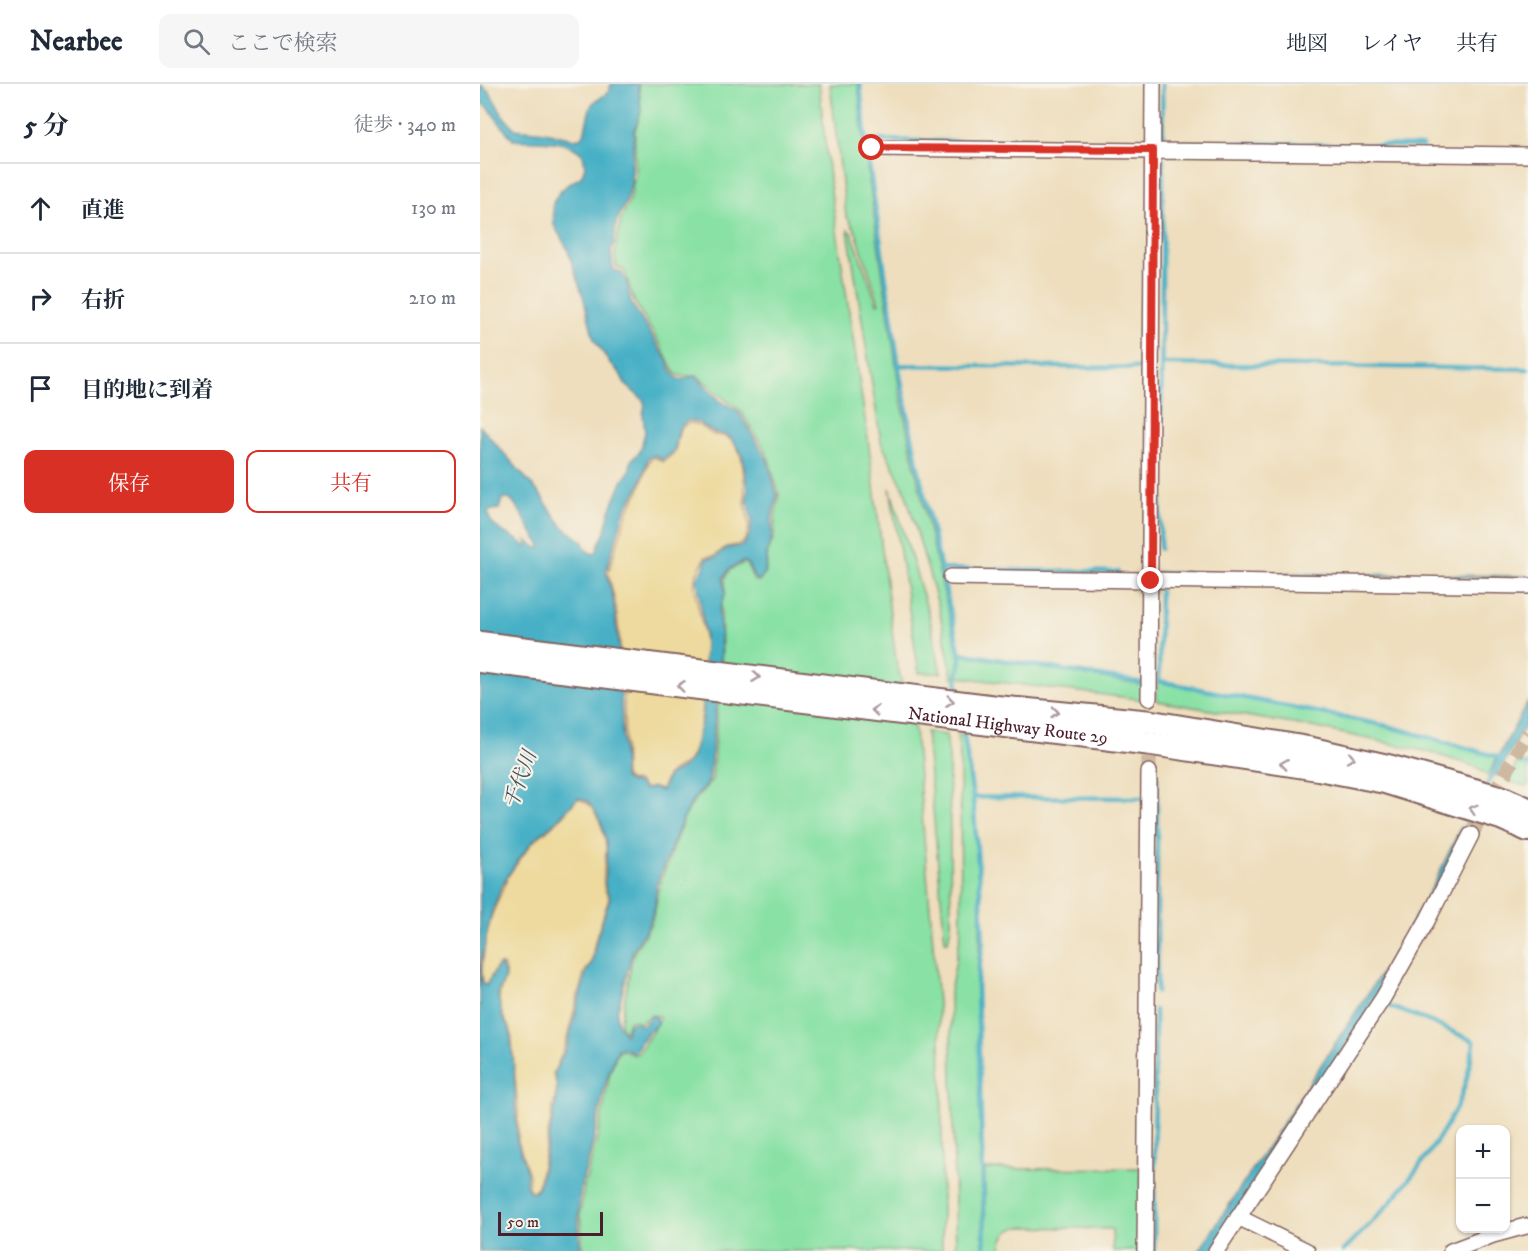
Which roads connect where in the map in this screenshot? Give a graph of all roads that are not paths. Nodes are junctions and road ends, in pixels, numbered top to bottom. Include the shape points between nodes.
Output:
1 (1154, 84) edge
2 (872, 148) dead end
3 (1153, 150) junction
4 (1528, 155) edge
5 (951, 578) dead end
6 (1151, 581) junction
7 (1528, 585) edge
8 (480, 630) edge
9 (480, 643) edge
10 (480, 662) edge
11 (677, 668) junction
12 (1149, 698) tunnel mouth
13 (996, 716) junction
14 (1149, 772) tunnel mouth
15 (1528, 809) edge
16 (1528, 830) edge
17 (1471, 835) tunnel mouth
18 (1238, 1217) junction
19 (1526, 1226) dead end
20 (1146, 1251) edge
21 (1216, 1251) edge
22 (1307, 1251) edge
23 (1451, 1251) edge

1 - 3 street
2 - 3 street
3 - 4 street
3 - 6 street
5 - 6 street
6 - 7 street
6 - 12 street
8 - 11 highway via 651,654
9 - 11 highway, National Highway Route 29
13 -> 10 highway, National Highway Route 29
11 -> 13 highway, National Highway Route 29
13 -> 15 highway, National Highway Route 29 via 1152,722 1308,748 1403,770 1503,798
16 -> 13 highway, National Highway Route 29 via 1385,782
14 - 20 street
17 - 18 street via 1383,998
18 - 21 street
18 - 22 street
19 - 23 street

